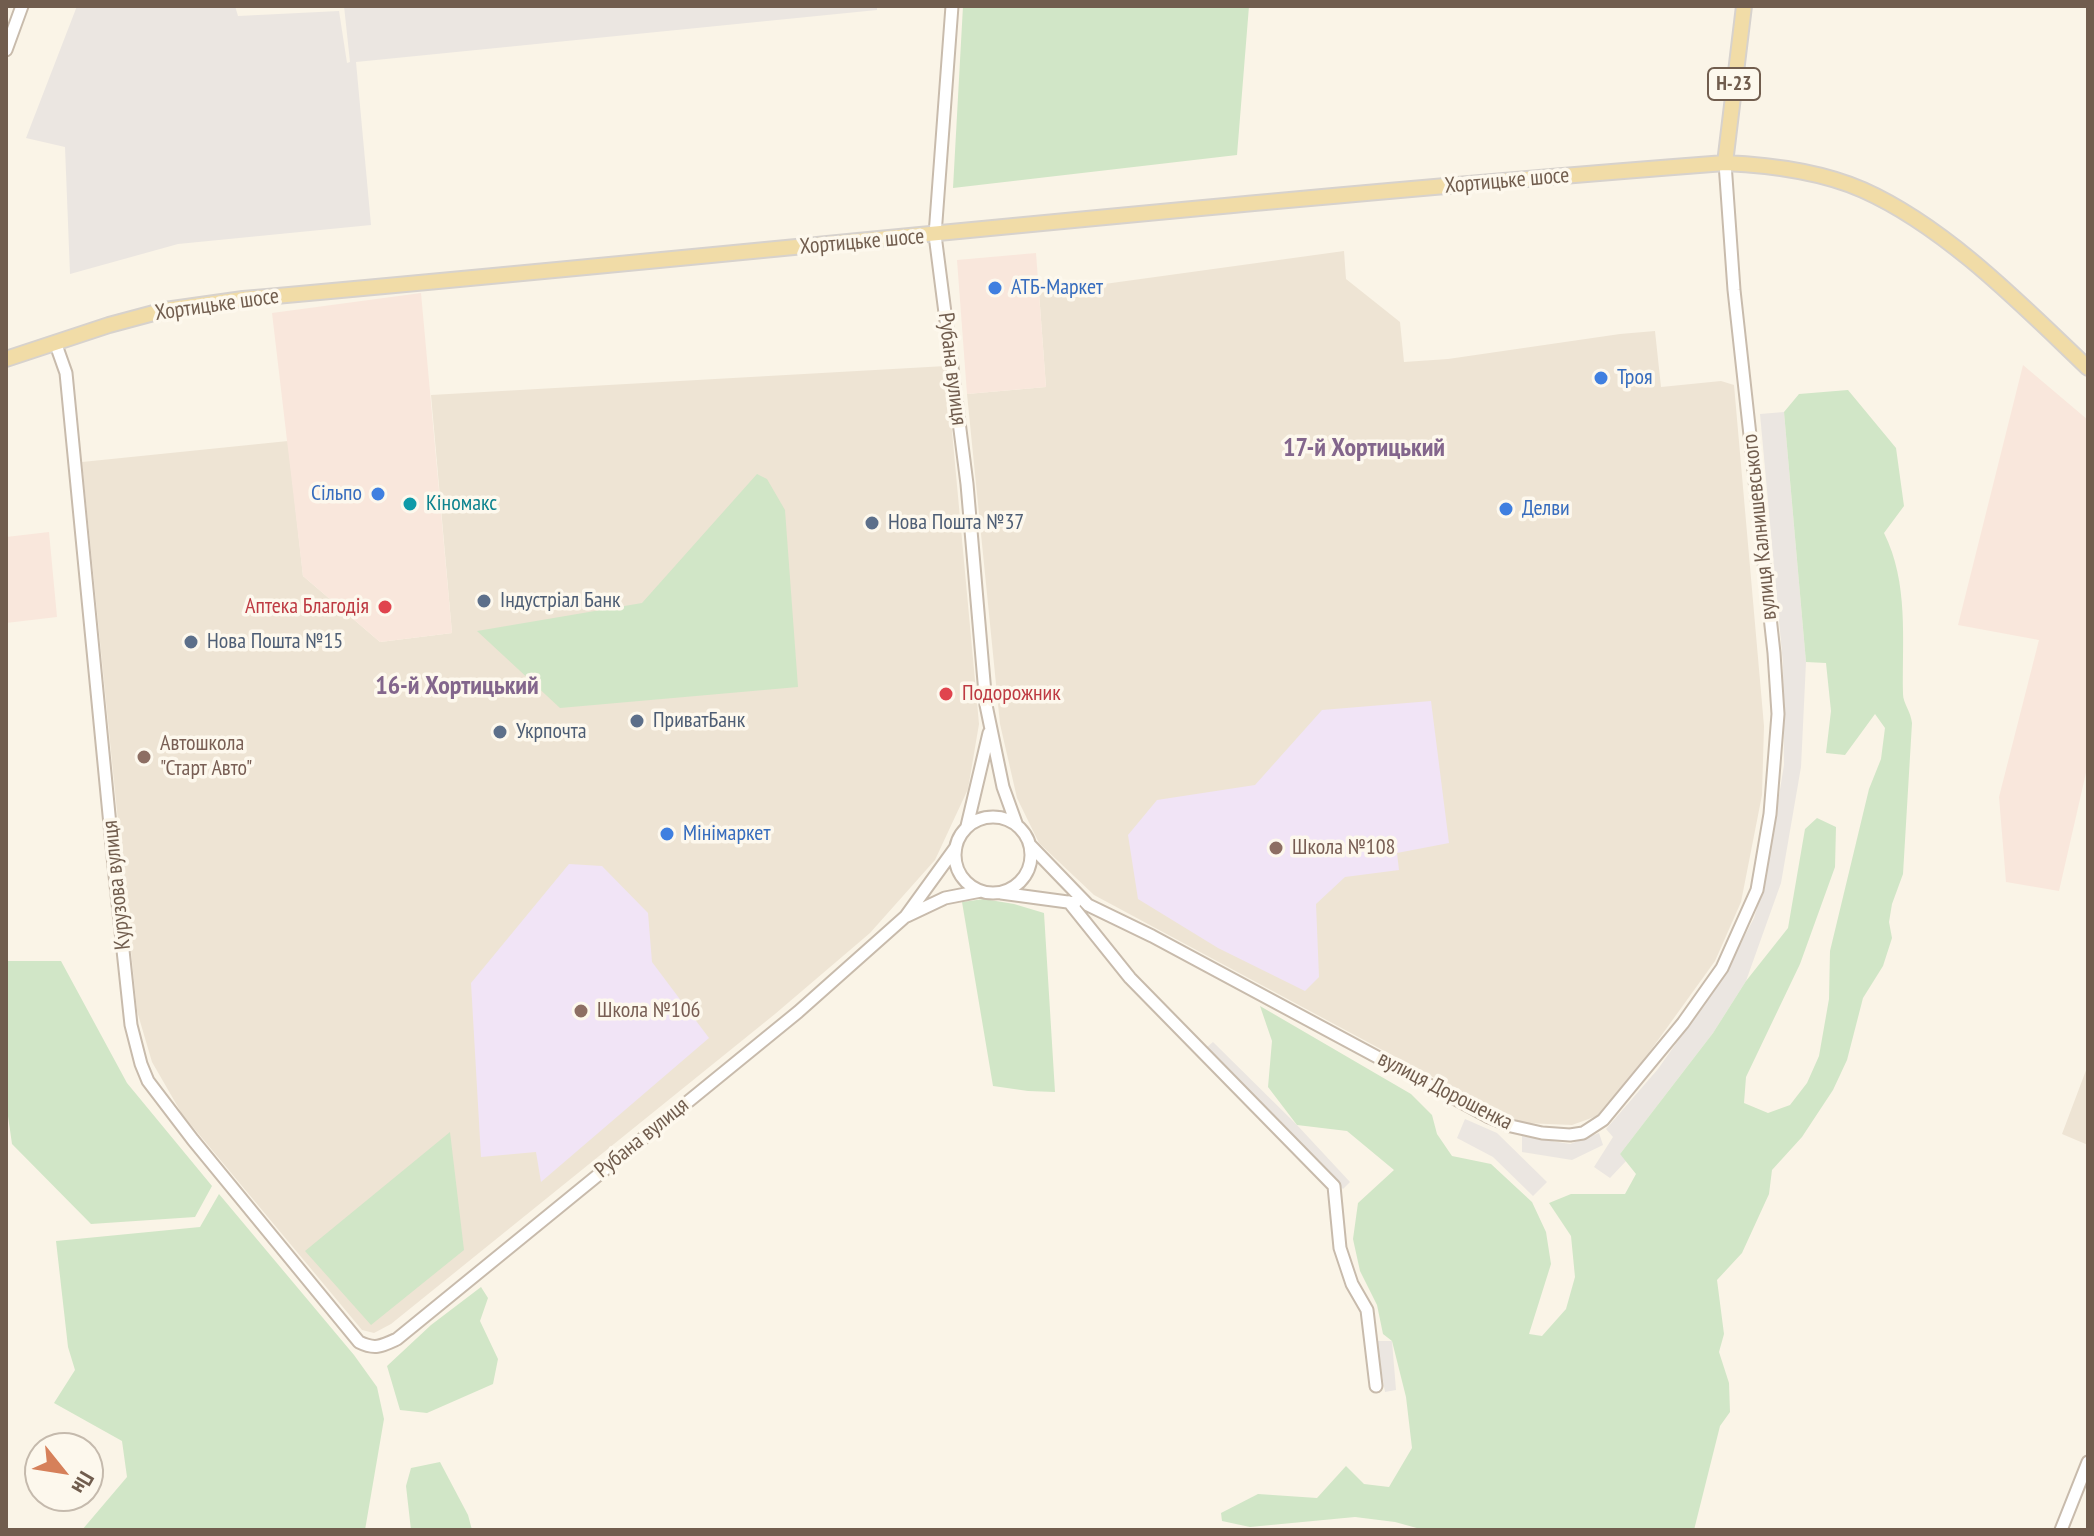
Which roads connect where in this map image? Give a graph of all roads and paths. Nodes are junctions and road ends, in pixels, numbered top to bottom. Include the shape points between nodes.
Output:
1 (22, 6) edge
2 (952, 6) edge
3 (1744, 6) edge
4 (6, 50) edge
5 (1725, 163) junction
6 (935, 235) junction
7 (55, 342) junction
8 (6, 359) edge
9 (2088, 368) edge
10 (990, 731) junction
11 (1016, 823) junction
12 (967, 826) junction
13 (1030, 845) junction
14 (956, 847) junction
15 (1757, 890) joint
16 (981, 891) junction
17 (997, 893) junction
18 (1069, 902) junction
19 (1088, 905) junction
20 (906, 916) junction
21 (371, 1348) joint
22 (1376, 1386) dead end
23 (2088, 1462) edge
24 (2061, 1530) edge

1 - 4 street
2 - 6 street, Рубана вулиця
3 - 5 main road, Н-23
5 - 6 main road, Хортицьке шосе
5 - 9 main road, Хортицьке шосе via 1765,165 1833,180 1910,214 1996,283
5 - 15 street, вулиця Калнишевського via 1778,714
6 - 7 main road, Хортицьке шосе via 243,299 165,310
6 - 10 street, Рубана вулиця via 967,484
7 - 8 main road, Хортицьке шосе
7 - 21 street, Курузова вулиця via 66,373 131,1025 141,1064 165,1104 294,1266 347,1330
10 - 11 street, Рубана вулиця
10 - 12 street, Рубана вулиця
11 - 12 street via 991,816
11 - 13 street
12 - 14 street
13 - 17 street via 1024,877
13 - 19 street, вулиця Дорошенка
14 - 16 street via 958,870
14 - 20 street, Рубана вулиця
15 - 19 street, вулиця Дорошенка via 1722,968 1683,1023 1603,1120 1570,1135 1511,1126 1487,1116
16 - 17 street
16 - 20 street, Рубана вулиця via 945,898
17 - 18 street, вулиця Дорошенка
18 - 19 street, вулиця Дорошенка
18 - 22 street via 1130,978 1334,1186 1340,1248 1367,1310
20 - 21 street, Рубана вулиця via 798,1012 397,1339
23 - 24 street

